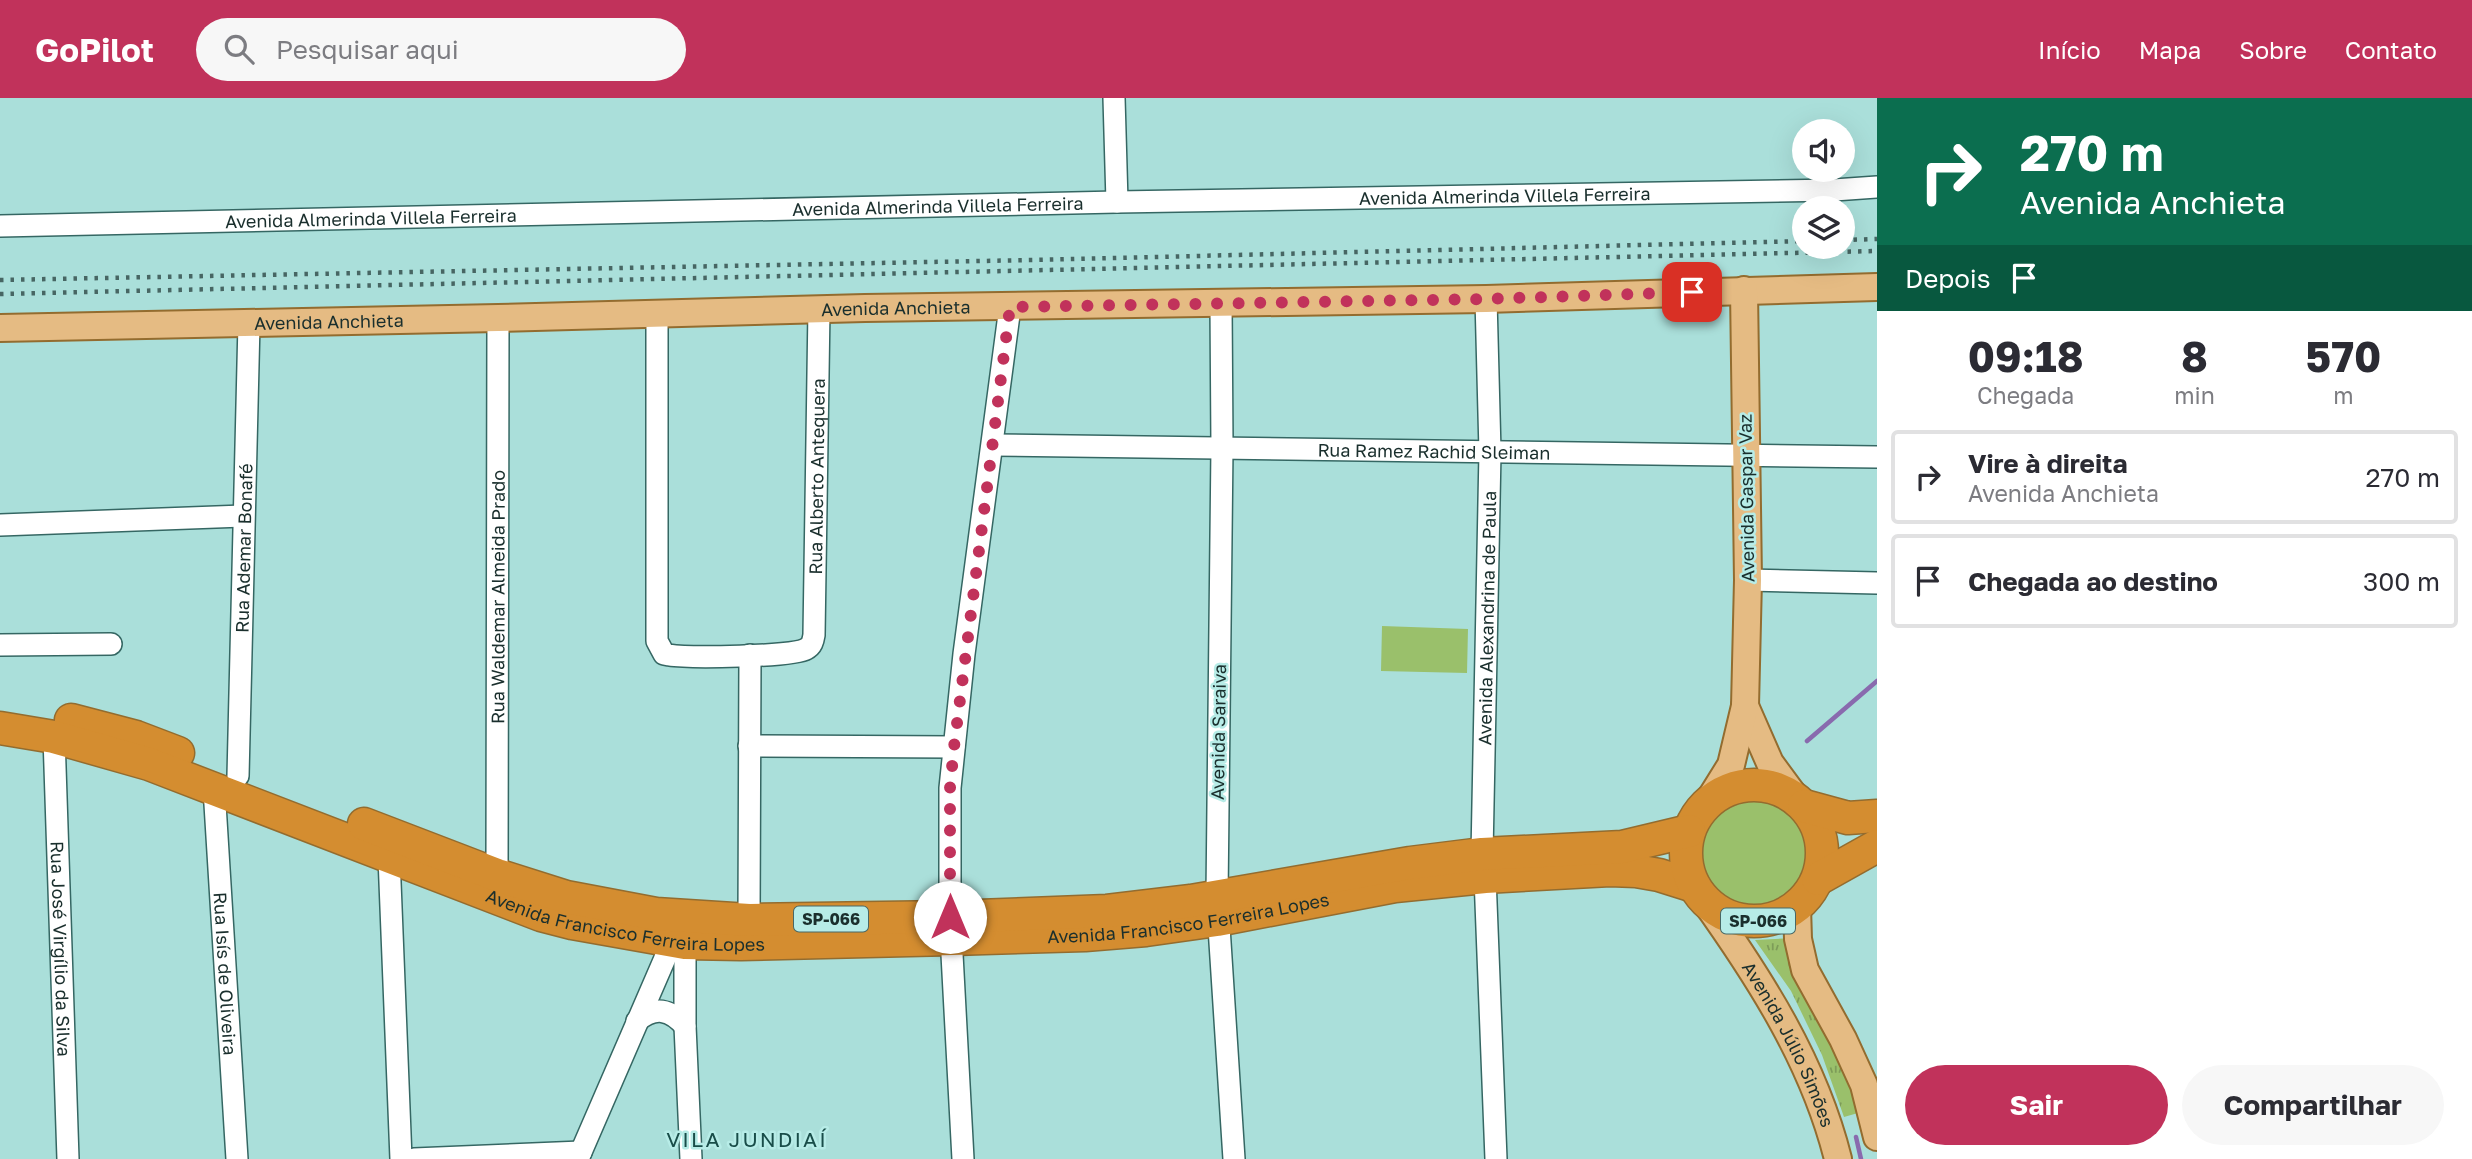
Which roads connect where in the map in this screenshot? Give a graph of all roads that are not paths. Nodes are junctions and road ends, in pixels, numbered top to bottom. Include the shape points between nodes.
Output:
1 (1114, 98) edge
2 (1877, 187) edge
3 (1117, 202) junction
4 (0, 226) edge
5 (1877, 287) edge
6 (1744, 290) junction
7 (1486, 299) junction
8 (1221, 304) junction
9 (1010, 307) junction
10 (818, 309) junction
11 (657, 312) junction
12 (498, 318) junction
13 (249, 323) junction
14 (0, 328) edge
15 (993, 445) junction
16 (1222, 447) junction
17 (1490, 452) junction
18 (1746, 454) junction
19 (1877, 457) edge
20 (243, 516) junction
21 (0, 524) edge
22 (1748, 580) junction
23 (1877, 583) edge
24 (111, 644) dead end
25 (0, 645) edge
26 (750, 655) junction
27 (1745, 706) junction
28 (0, 708) edge
29 (0, 728) edge
30 (54, 737) junction
31 (749, 746) junction
32 (954, 747) junction
33 (226, 782) junction
34 (1708, 802) junction
35 (1800, 802) junction
36 (1877, 816) edge
37 (1689, 831) junction
38 (1877, 846) edge
39 (388, 857) junction
40 (1483, 866) junction
41 (497, 875) junction
42 (1818, 879) junction
43 (1699, 892) junction
44 (1797, 907) junction
45 (1217, 908) junction
46 (749, 920) junction
47 (951, 928) junction
48 (679, 942) junction
49 (637, 1021) junction
50 (685, 1026) junction
51 (1877, 1137) edge
52 (580, 1155) edge
53 (68, 1159) edge
54 (237, 1159) edge
55 (401, 1159) edge
56 (414, 1159) edge
57 (691, 1159) edge
58 (963, 1159) edge
59 (1234, 1159) edge
60 (1496, 1159) edge
61 (1838, 1159) edge

1 - 3 street
2 - 3 street, Avenida Almerinda Villela Ferreira
3 - 4 street, Avenida Almerinda Villela Ferreira
5 - 6 main road, Avenida Anchieta
6 - 7 main road, Avenida Anchieta
6 - 18 main road, Avenida Gaspar Vaz
7 - 8 main road, Avenida Anchieta
7 - 17 street, Avenida Alexandrina de Paula
8 - 9 main road, Avenida Anchieta
8 - 16 street, Avenida Saraiva
9 - 10 main road, Avenida Anchieta
9 - 15 street
10 - 11 main road, Avenida Anchieta
10 - 26 street, Rua Alberto Antequera via 815,627 811,645 793,653
11 - 12 main road, Avenida Anchieta
11 - 26 street via 657,641 664,654
12 - 13 main road, Avenida Anchieta
12 - 41 street, Rua Waldemar Almeida Prado
13 - 14 main road, Avenida Anchieta
13 - 20 street, Rua Ademar Bonafé
15 - 16 street, Rua Ramez Rachid Sleiman
15 - 32 street
16 - 17 street, Rua Ramez Rachid Sleiman
16 - 45 street, Avenida Saraiva
17 - 18 street, Rua Ramez Rachid Sleiman
17 - 40 street, Avenida Alexandrina de Paula
18 - 19 street, Rua Ramez Rachid Sleiman
18 - 22 main road, Avenida Gaspar Vaz
20 - 21 street
20 - 33 street, Rua Ademar Bonafé
22 - 23 street
22 - 27 main road, Avenida Gaspar Vaz
24 - 25 street
26 - 31 street
27 - 34 main road via 1731,765
27 - 35 main road via 1770,764
28 - 33 highway, Avenida Francisco Ferreira Lopes / SP-066 via 136,737
29 - 30 highway, Avenida Francisco Ferreira Lopes / SP-066
30 - 33 highway, Avenida Francisco Ferreira Lopes / SP-066
30 - 53 street, Rua José Virgílio da Silva
31 - 32 street
31 - 46 street
32 - 47 street
33 - 39 highway, Avenida Francisco Ferreira Lopes / SP-066
33 - 41 highway, Avenida Francisco Ferreira Lopes / SP-066
33 - 54 street, Rua Isís de Oliveira
34 - 35 highway via 1723,791 1760,784 1778,788
34 - 37 highway
35 - 36 highway via 1848,818
35 - 42 highway, SP-066 via 1816,822 1822,841
37 - 40 highway, Avenida Francisco Ferreira Lopes / SP-066 via 1622,846
37 - 43 highway via 1687,868
38 - 42 highway, SP-066
39 - 48 highway, Avenida Francisco Ferreira Lopes / SP-066 via 541,915
39 - 55 street
40 - 43 highway, Avenida Francisco Ferreira Lopes / SP-066 via 1659,874
40 - 45 highway, Avenida Francisco Ferreira Lopes / SP-066 via 1361,869
40 - 60 street, Avenida Alexandrina de Paula
41 - 46 highway, Avenida Francisco Ferreira Lopes / SP-066 via 608,906
42 - 44 highway, SP-066
43 - 44 highway, Avenida Francisco Ferreira Lopes / SP-066 via 1720,912 1739,919 1779,917
43 - 61 main road, Avenida Júlio Simões via 1790,1034 1814,1083
44 - 51 main road via 1805,970 1864,1085
45 - 47 highway, Avenida Francisco Ferreira Lopes / SP-066 via 1107,911
45 - 59 street, Avenida Saraiva
46 - 47 highway, Avenida Francisco Ferreira Lopes / SP-066
46 - 48 highway via 685,929
47 - 48 highway, Avenida Francisco Ferreira Lopes / SP-066 via 741,944
47 - 58 street
48 - 49 street
48 - 50 street
49 - 50 street via 660,1010
49 - 52 street
50 - 57 street
52 - 56 street

